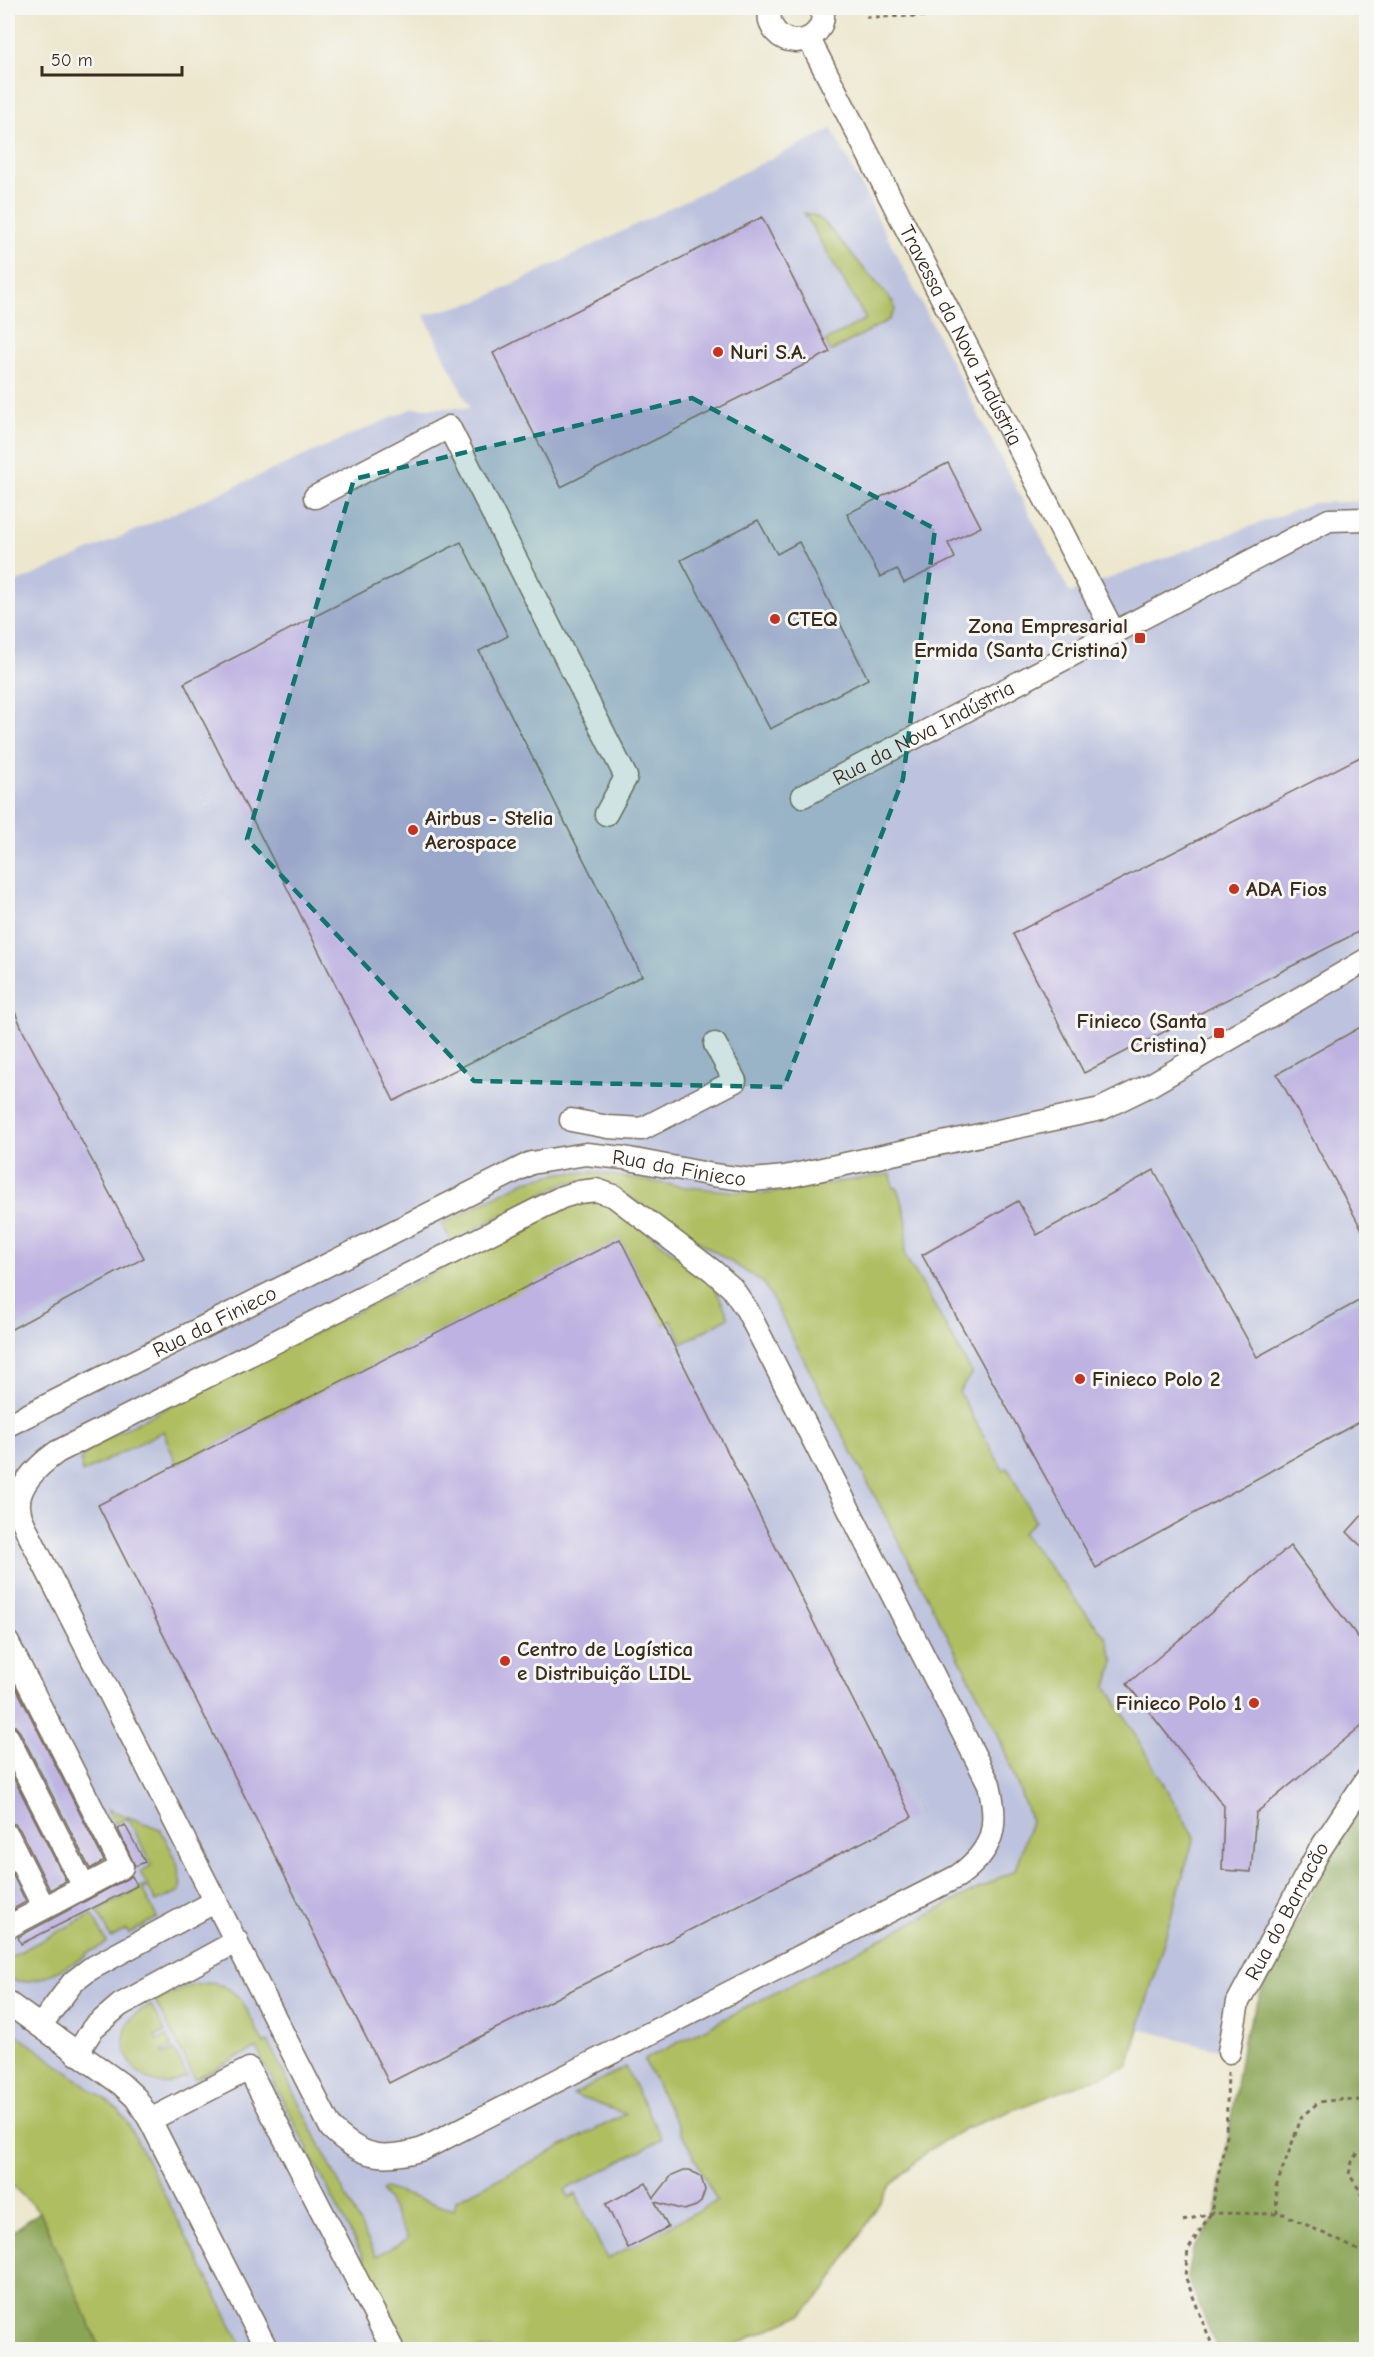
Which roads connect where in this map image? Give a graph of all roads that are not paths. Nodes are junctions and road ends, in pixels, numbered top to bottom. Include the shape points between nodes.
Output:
1 (770, 8) edge
2 (823, 8) edge
3 (809, 39) junction
4 (315, 497) dead end
5 (1366, 519) edge
6 (1114, 633) junction
7 (803, 796) dead end
8 (606, 814) dead end
9 (1366, 960) edge
10 (716, 1044) dead end
11 (571, 1119) dead end
12 (8, 1425) edge
13 (15, 1489) edge
14 (8, 1642) edge
15 (8, 1738) edge
16 (1366, 1780) edge
17 (8, 1836) edge
18 (84, 1887) junction
19 (216, 1901) junction
20 (44, 1908) junction
21 (8, 1927) edge
22 (237, 1941) junction
23 (8, 2003) edge
24 (40, 2026) junction
25 (1229, 2052) road end
26 (77, 2054) junction
27 (150, 2120) junction
28 (267, 2349) edge
29 (390, 2349) edge

1 - 3 street via 777,34 792,41
2 - 3 street via 822,25
3 - 6 street, Travessa da Nova Indústria
4 - 8 street via 449,427 626,777
5 - 6 street, Rua da Nova Indústria via 1329,520
6 - 7 street, Rua da Nova Indústria
9 - 12 street, Rua da Finieco via 1152,1084 1101,1109 774,1178 752,1180 712,1175 586,1154 531,1163
10 - 11 street via 735,1081 642,1129
13 - 19 street via 27,1531
13 - 22 street via 57,1452 562,1197 596,1190 614,1196 712,1271 732,1288 747,1310 989,1784 994,1808 993,1831 986,1849 974,1865 958,1876 423,2149 397,2157 360,2150 331,2128
14 - 18 street via 122,1867
15 - 18 street
16 - 25 street, Rua do Barracão via 1318,1851 1238,2002
17 - 20 street
18 - 20 street
19 - 22 street
19 - 24 street via 90,1969 74,1982
20 - 21 street
22 - 26 street via 120,2005 93,2028
23 - 24 street
24 - 26 street
26 - 27 street via 136,2098
27 - 28 street
27 - 29 street via 249,2069

